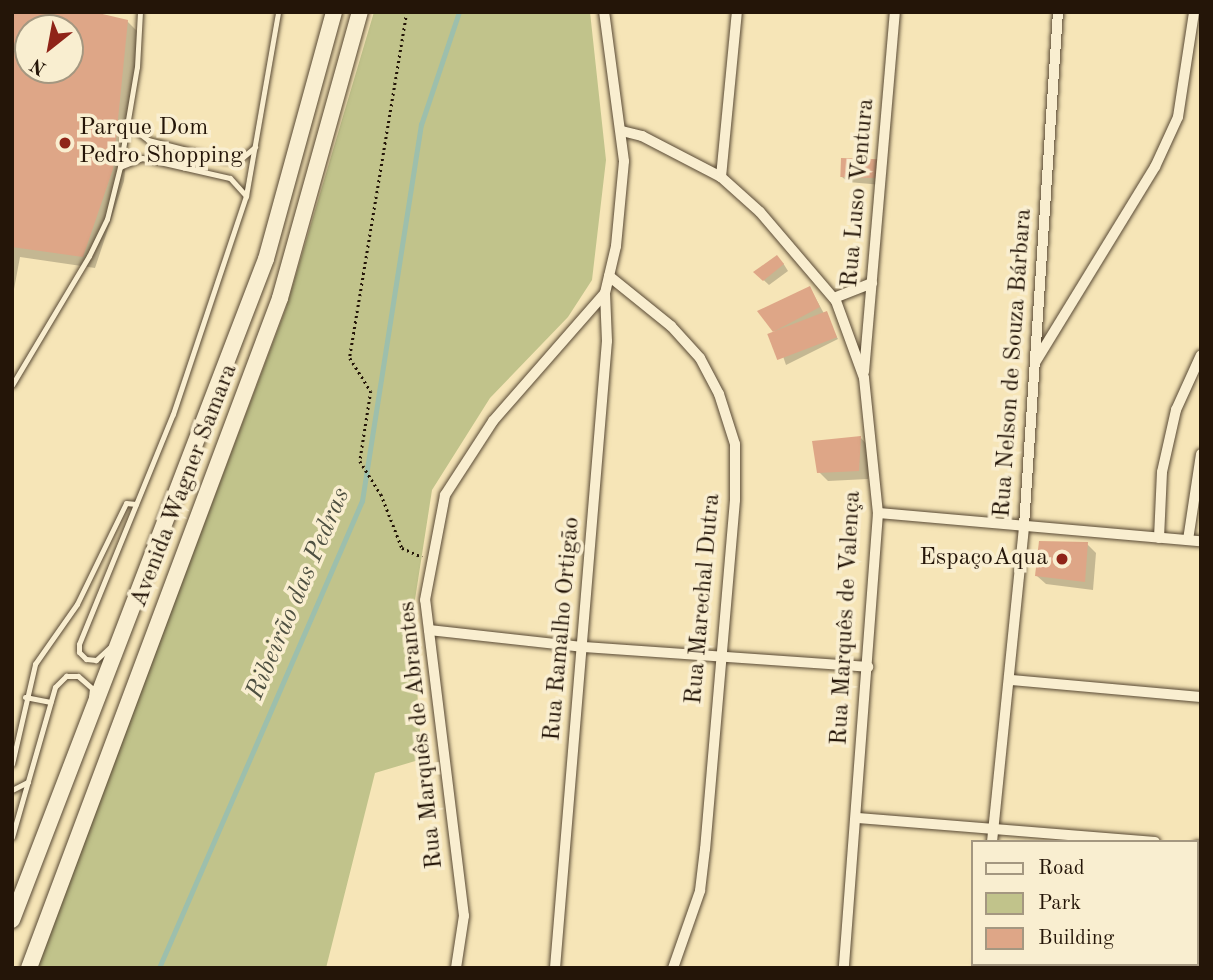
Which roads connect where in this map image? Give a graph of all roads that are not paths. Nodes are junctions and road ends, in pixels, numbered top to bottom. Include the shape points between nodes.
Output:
1 (140, 12) edge
2 (278, 12) edge
3 (334, 12) edge
4 (360, 12) edge
5 (604, 12) edge
6 (737, 12) edge
7 (895, 12) edge
8 (1058, 12) edge
9 (1194, 12) edge
10 (127, 124) junction
11 (622, 131) junction
12 (256, 146) junction
13 (120, 167) junction
14 (722, 177) junction
15 (246, 196) junction
16 (609, 275) junction
17 (872, 284) junction
18 (605, 293) junction
19 (834, 298) junction
20 (1201, 355) edge
21 (1034, 365) junction
22 (864, 378) junction
23 (12, 385) edge
24 (1201, 454) edge
25 (136, 504) junction
26 (878, 513) junction
27 (1024, 526) junction
28 (1159, 538) junction
29 (1188, 540) junction
30 (1201, 541) edge
31 (128, 625) junction
32 (429, 630) junction
33 (583, 647) junction
34 (719, 655) junction
35 (868, 667) junction
36 (1011, 680) junction
37 (25, 697) junction
38 (1201, 697) edge
39 (51, 702) junction
40 (85, 739) junction
41 (12, 764) edge
42 (28, 782) junction
43 (12, 790) edge
44 (858, 818) junction
45 (994, 826) junction
46 (12, 837) edge
47 (992, 840) edge
48 (1126, 840) edge
49 (12, 920) edge
50 (29, 968) edge
51 (456, 968) edge
52 (555, 968) edge
53 (673, 968) edge
54 (844, 968) edge

1 - 10 lane
2 - 12 lane
3 - 31 main road, Avenida Wagner Samara via 266,259
4 - 50 main road, Avenida Wagner Samara via 280,298
5 - 11 street, Rua Marquês de Abrantes
6 - 14 street
7 - 17 street, Rua Luso Ventura
8 - 21 street, Rua Nelson de Souza Bárbara
9 - 21 street via 1178,117 1155,167
10 - 12 lane via 148,140 226,160 243,157
10 - 13 lane
11 - 14 street, Rua Marquês de Valença via 642,136
11 - 16 street, Rua Marquês de Abrantes via 616,246
12 - 15 lane
13 - 15 lane via 142,158 230,178
13 - 23 lane via 107,219 89,256
14 - 19 street, Rua Marquês de Valença via 760,212
15 - 25 lane via 173,414
16 - 18 street, Rua Marquês de Abrantes
16 - 34 street, Rua Marechal Dutra via 671,326 700,358 719,394 735,444 735,500
17 - 19 street
17 - 22 street, Rua Luso Ventura
18 - 32 street, Rua Marquês de Abrantes via 493,421 445,495 425,600
18 - 33 street, Rua Ramalho Ortigão via 607,341
19 - 22 street, Rua Marquês de Valença
20 - 28 street via 1176,411 1162,472
21 - 27 street, Rua Nelson de Souza Bárbara
22 - 26 street, Rua Marquês de Valença
24 - 29 street
25 - 31 lane via 79,652 96,660
25 - 37 lane via 126,503 78,604 35,664
26 - 27 street
26 - 35 street, Rua Marquês de Valença
27 - 28 street
27 - 36 street, Rua Nelson de Souza Bárbara
28 - 29 street
29 - 30 street
31 - 40 main road, Avenida Wagner Samara
32 - 33 street
32 - 51 street, Rua Marquês de Abrantes via 464,916
33 - 34 street
33 - 52 street, Rua Ramalho Ortigão
34 - 35 street
34 - 53 street, Rua Marechal Dutra via 701,880
35 - 44 street, Rua Marquês de Valença
36 - 38 street
36 - 45 street, Rua Nelson de Souza Bárbara
37 - 39 lane
37 - 41 lane
39 - 40 lane via 66,676 87,682 92,688
39 - 42 lane
40 - 49 main road, Avenida Wagner Samara
42 - 43 lane
42 - 46 lane
44 - 45 street
44 - 54 street, Rua Marquês de Valença
45 - 47 street, Rua Nelson de Souza Bárbara
45 - 48 street

